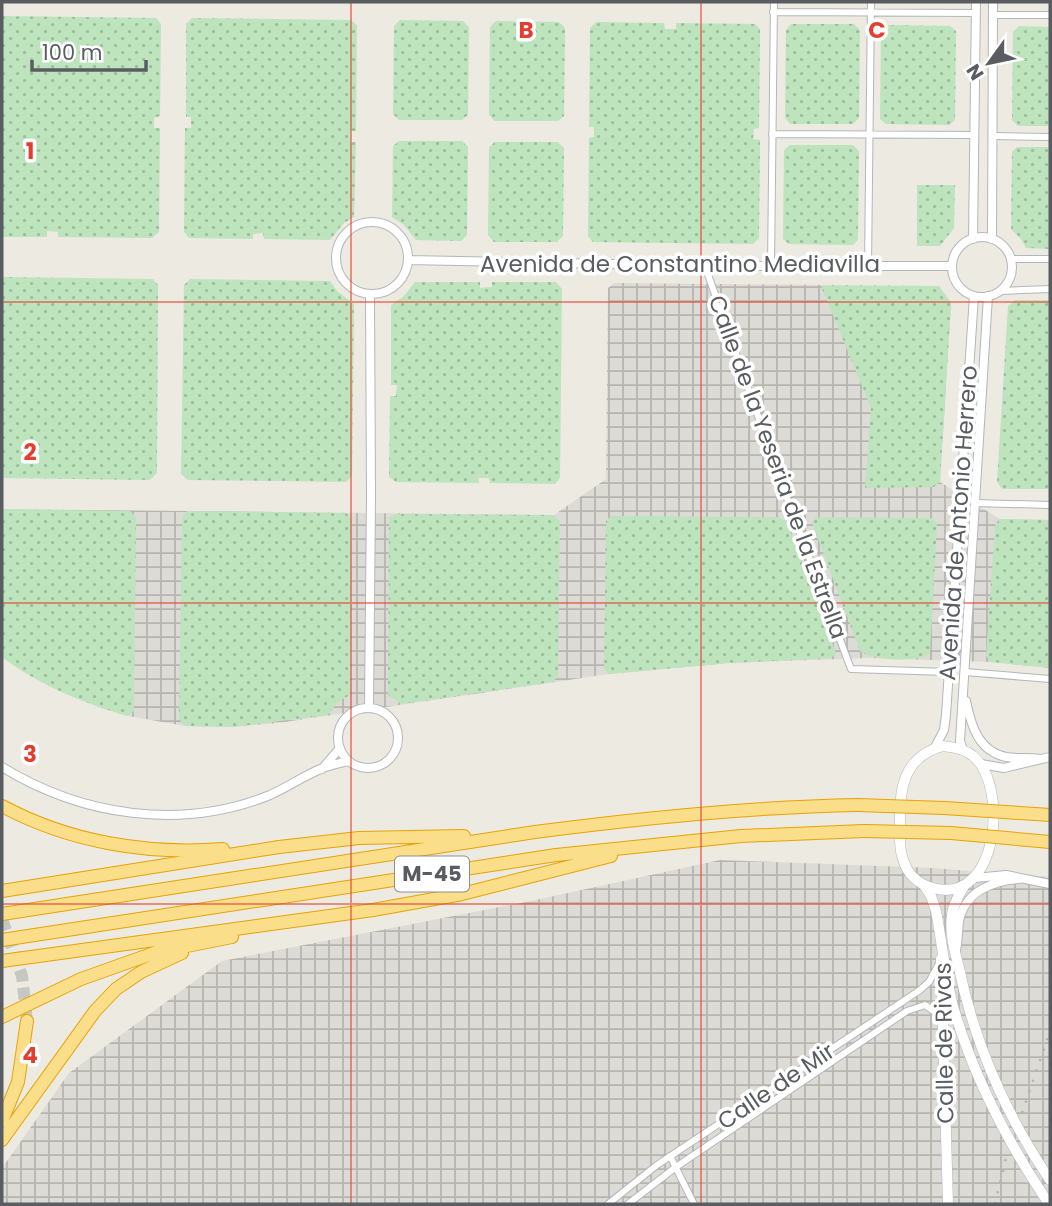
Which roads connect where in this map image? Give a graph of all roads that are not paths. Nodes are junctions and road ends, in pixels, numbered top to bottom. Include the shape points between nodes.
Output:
1 (774, 2) edge
2 (872, 2) edge
3 (976, 2) edge
4 (993, 2) edge
5 (773, 12) junction
6 (871, 13) junction
7 (976, 13) junction
8 (994, 15) junction
9 (1050, 15) edge
10 (772, 134) junction
11 (974, 135) junction
12 (870, 136) junction
13 (992, 136) junction
14 (1050, 137) edge
15 (973, 239) junction
16 (992, 239) junction
17 (1010, 259) junction
18 (1050, 259) edge
19 (408, 260) junction
20 (771, 265) junction
21 (705, 266) junction
22 (868, 266) junction
23 (952, 266) junction
24 (1050, 289) edge
25 (1000, 290) junction
26 (370, 295) junction
27 (974, 296) junction
28 (988, 296) junction
29 (975, 503) junction
30 (1050, 505) edge
31 (948, 672) junction
32 (965, 672) junction
33 (1050, 680) edge
34 (963, 690) junction
35 (369, 708) junction
36 (340, 748) junction
37 (934, 749) junction
38 (963, 750) junction
39 (1050, 757) edge
40 (1041, 759) junction
41 (349, 761) junction
42 (981, 764) junction
43 (2, 767) edge
44 (322, 769) junction
45 (2, 805) edge
46 (1050, 815) edge
47 (485, 839) junction
48 (1050, 842) edge
49 (279, 847) junction
50 (624, 848) junction
51 (975, 878) junction
52 (1019, 879) junction
53 (1050, 884) edge
54 (924, 885) junction
55 (964, 886) junction
56 (2, 891) edge
57 (2, 914) edge
58 (332, 916) junction
59 (241, 935) junction
60 (2, 940) edge
61 (943, 952) junction
62 (956, 954) junction
63 (2, 961) edge
64 (939, 964) junction
65 (2, 1017) edge
66 (942, 1017) junction
67 (27, 1021) tunnel mouth
68 (2, 1121) edge
69 (2, 1140) edge
70 (670, 1156) junction
71 (676, 1167) junction
72 (1050, 1180) edge
73 (608, 1204) edge
74 (628, 1204) edge
75 (694, 1204) edge
76 (948, 1204) edge
77 (1049, 1204) edge

1 - 5 street
2 - 6 street
3 - 7 street
4 - 8 street
5 - 6 street
5 - 10 street
6 - 7 street
6 - 12 street
7 - 11 street
8 - 9 street
8 - 13 street
10 - 12 street
10 - 20 street
11 - 12 street
11 - 15 street
12 - 22 street
13 - 14 street
13 - 16 street
15 - 16 street
15 - 23 street via 958,249
16 - 17 street
17 - 18 street
17 - 25 street via 1011,273
19 - 21 street, Avenida de Constantino Mediavilla
19 - 26 street via 400,281
19 - 26 street via 407,248 394,229 360,224 350,230 338,249 339,271 351,287
20 - 21 street, Avenida de Constantino Mediavilla
20 - 22 street, Avenida de Constantino Mediavilla
21 - 31 street, Calle de la Yeseria de la Estrella via 851,669
22 - 23 street, Avenida de Constantino Mediavilla
23 - 27 street via 958,285
24 - 25 street
25 - 28 street
26 - 35 street
27 - 28 street
27 - 31 street, Avenida de Antonio Herrero
28 - 29 street, Avenida de Antonio Herrero
29 - 30 street
29 - 32 street, Avenida de Antonio Herrero
31 - 37 street, Avenida de Antonio Herrero via 944,730
32 - 33 street
32 - 34 street, Avenida de Antonio Herrero
34 - 38 street, Avenida de Antonio Herrero
34 - 40 street via 979,741 1003,756
35 - 36 street via 353,712 342,724
35 - 41 street via 393,721 398,737 395,752 385,763 371,768
36 - 41 street
36 - 44 street
37 - 38 main road
37 - 54 main road via 914,762 900,795 903,860
38 - 42 main road
39 - 40 street
40 - 42 street via 1004,768
41 - 44 street
42 - 51 main road via 993,797 992,823 988,853
43 - 44 street via 73,802 129,813 174,815 234,806
45 - 49 highway via 67,834 107,843 207,850
46 - 47 highway, M-45, bridge via 799,806 621,821
47 - 49 highway via 359,838
47 - 57 highway, M-45
48 - 50 highway, M-45, bridge via 864,831 741,836
49 - 56 highway
50 - 58 highway via 611,856 463,894
50 - 60 highway, M-45
51 - 52 street via 1006,875
51 - 55 main road
52 - 53 street
52 - 62 street via 992,884 974,894 959,922
54 - 55 main road via 946,890
54 - 61 main road, Calle de Rivas via 936,911
55 - 62 main road via 952,913
58 - 59 highway
58 - 63 highway
59 - 65 highway via 157,952 81,979
59 - 69 highway via 168,958 116,989 80,1030
61 - 64 main road, Calle de Rivas
61 - 77 main road via 953,1004 980,1083
62 - 72 main road via 966,1001 993,1078
64 - 66 main road, Calle de Rivas
64 - 70 street, Calle de Mir via 920,990
66 - 71 street, Calle de Mir via 925,1005 907,1011
66 - 76 main road, Calle de Rivas
67 - 68 highway via 18,1082
70 - 71 street
70 - 73 street, Calle de Mir
71 - 74 street, Calle de Mir
71 - 75 street

